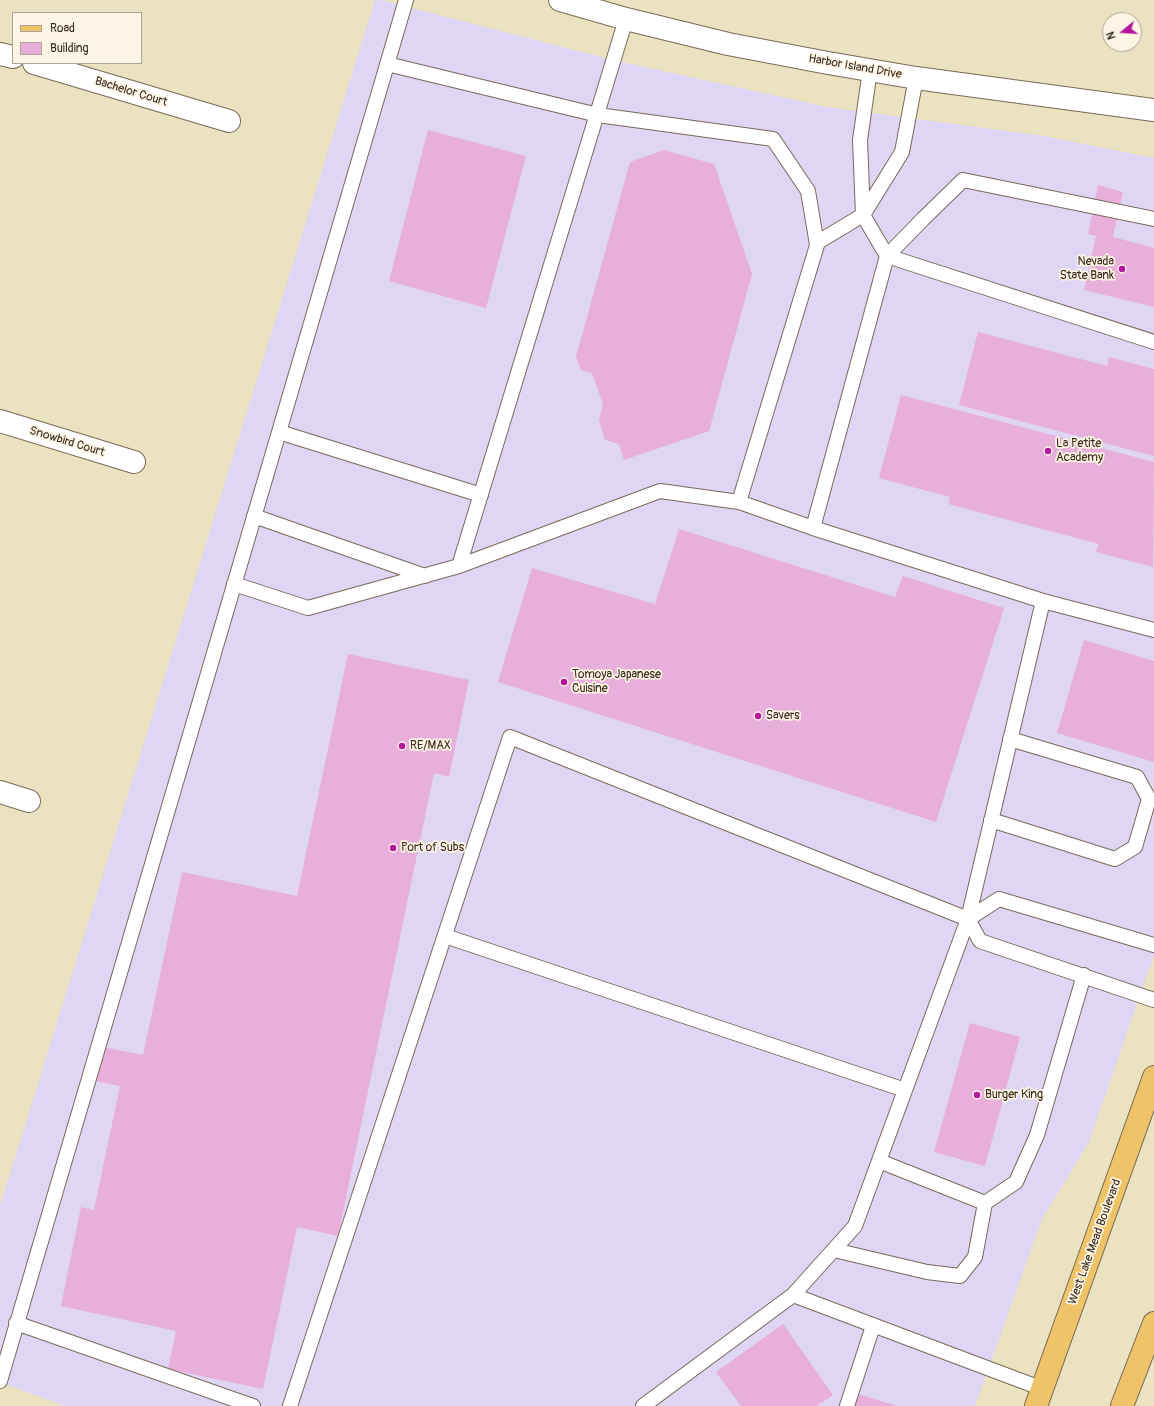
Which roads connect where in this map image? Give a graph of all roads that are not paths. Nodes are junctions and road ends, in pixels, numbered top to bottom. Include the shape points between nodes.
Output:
1 (406, 0) edge
2 (560, 0) edge
3 (626, 19) junction
4 (0, 54) edge
5 (12, 57) edge
6 (37, 64) edge
7 (387, 64) junction
8 (870, 70) junction
9 (916, 78) junction
10 (1154, 110) edge
11 (598, 115) junction
12 (228, 121) dead end
13 (863, 215) junction
14 (1154, 220) edge
15 (818, 245) junction
16 (887, 256) junction
17 (1154, 342) edge
18 (0, 421) edge
19 (279, 432) junction
20 (134, 462) dead end
21 (481, 495) junction
22 (739, 502) junction
23 (254, 516) junction
24 (813, 528) junction
25 (459, 566) junction
26 (424, 576) junction
27 (234, 584) junction
28 (1044, 601) junction
29 (1154, 630) edge
30 (1010, 739) junction
31 (0, 792) edge
32 (29, 801) dead end
33 (991, 820) junction
34 (968, 919) junction
35 (444, 936) junction
36 (1154, 945) edge
37 (1084, 975) junction
38 (1154, 1000) edge
39 (1154, 1077) edge
40 (905, 1090) junction
41 (879, 1161) junction
42 (985, 1203) junction
43 (834, 1250) junction
44 (793, 1295) junction
45 (16, 1322) junction
46 (1154, 1323) edge
47 (873, 1326) junction
48 (0, 1381) edge
49 (1039, 1397) edge
50 (253, 1406) edge
51 (290, 1406) edge
52 (643, 1406) edge
53 (847, 1406) edge
54 (1122, 1406) edge

1 - 7 lane
2 - 3 street, Harbor Island Drive
3 - 8 street, Harbor Island Drive via 728,44
3 - 11 lane
4 - 5 street
6 - 12 street, Bachelor Court
7 - 11 lane
7 - 19 lane
8 - 9 street, Harbor Island Drive
8 - 13 lane via 860,140
9 - 10 street, Harbor Island Drive
9 - 13 lane via 902,152
11 - 15 lane via 773,140 808,191
11 - 21 lane
13 - 15 lane via 818,242
13 - 16 lane
14 - 16 lane via 963,180
15 - 22 lane
16 - 17 lane
16 - 24 lane
18 - 20 street, Snowbird Court
19 - 21 lane
19 - 23 lane
21 - 25 lane
22 - 24 lane
22 - 25 lane via 660,491
23 - 26 lane
23 - 27 lane
24 - 28 lane
25 - 26 lane
26 - 27 lane via 308,608
27 - 45 lane
28 - 29 lane
28 - 30 lane
30 - 33 lane
30 - 33 lane via 1137,777 1149,799 1135,847 1115,859
31 - 32 street
33 - 34 lane
34 - 35 lane via 510,737
34 - 36 lane via 999,899
34 - 37 lane via 980,941
34 - 40 lane
35 - 40 lane
35 - 51 lane
37 - 38 lane
37 - 42 lane via 1037,1134 1016,1182
39 - 49 main road, West Lake Mead Boulevard
40 - 41 lane
41 - 42 lane
41 - 43 lane via 855,1226
42 - 43 lane via 976,1257 960,1276 928,1272
43 - 44 lane
44 - 47 lane
44 - 52 lane
45 - 48 lane
45 - 50 lane
46 - 54 main road
47 - 49 lane
47 - 53 lane

